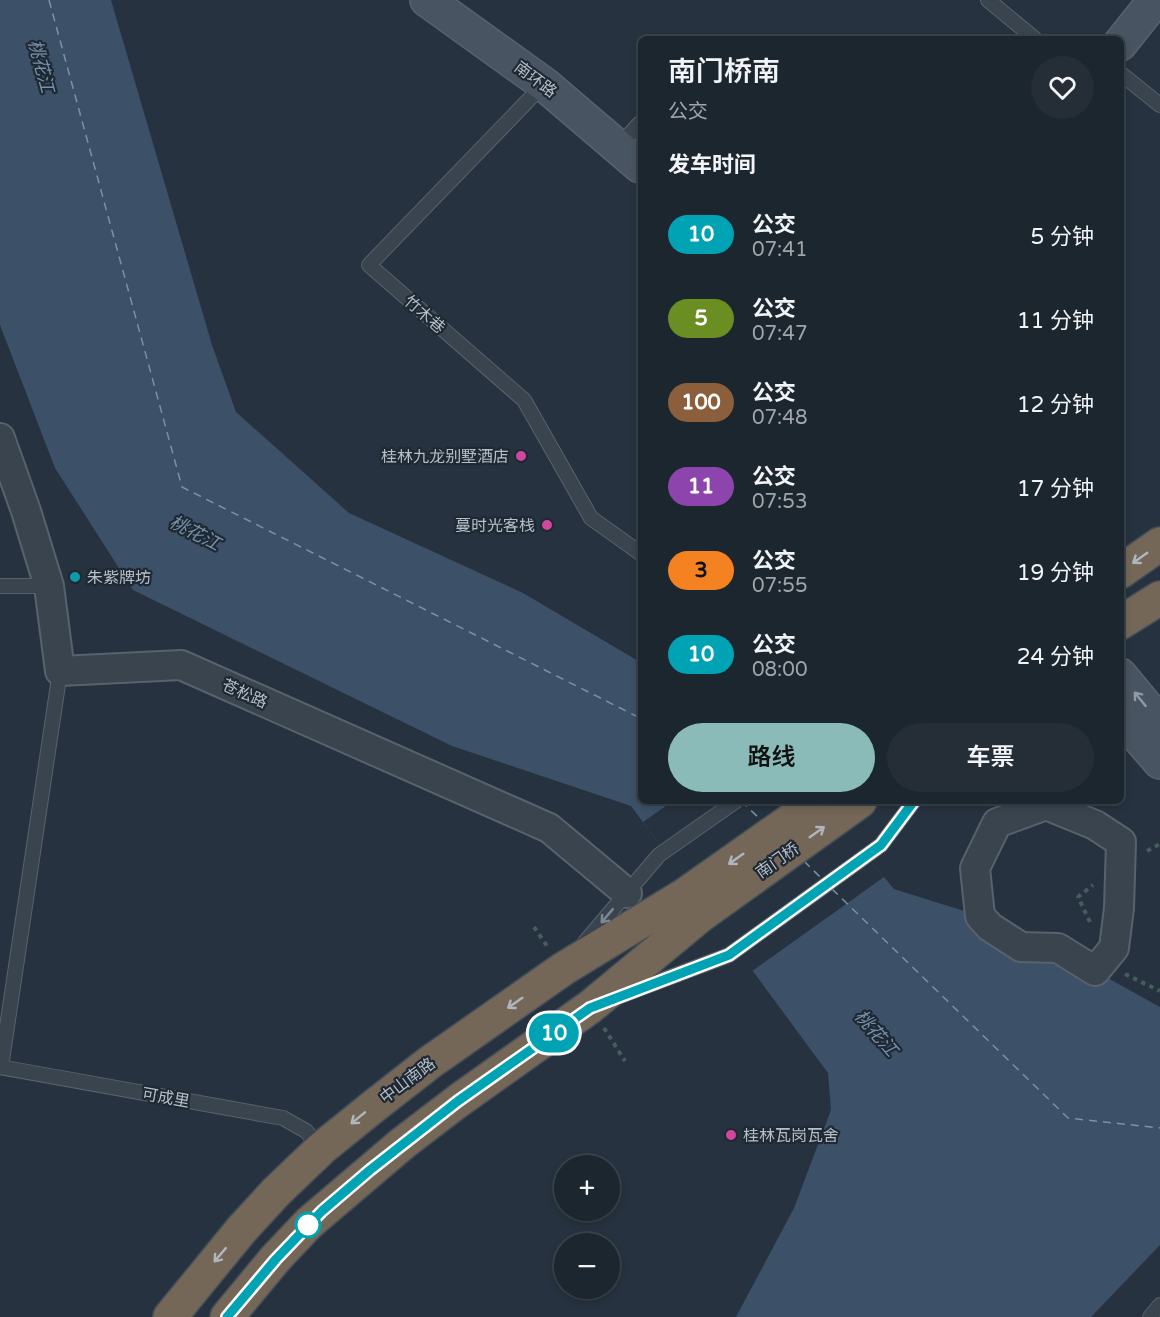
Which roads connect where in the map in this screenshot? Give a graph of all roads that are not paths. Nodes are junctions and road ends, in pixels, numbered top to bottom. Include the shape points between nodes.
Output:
1 (427, 0) edge
2 (988, 0) edge
3 (1151, 1) edge
4 (1031, 36) edge
5 (1124, 38) edge
6 (1124, 76) edge
7 (544, 84) junction
8 (1160, 105) edge
9 (638, 129) edge
10 (629, 156) edge
11 (0, 438) edge
12 (1160, 544) edge
13 (638, 552) edge
14 (1124, 569) edge
15 (0, 586) edge
16 (49, 586) junction
17 (1160, 598) edge
18 (1124, 620) edge
19 (60, 671) junction
20 (1124, 680) edge
21 (1124, 721) edge
22 (1160, 723) edge
23 (1160, 762) edge
24 (732, 804) edge
25 (814, 804) edge
26 (855, 804) edge
27 (912, 804) edge
28 (997, 823) joint
29 (627, 893) junction
30 (693, 904) junction
31 (563, 969) junction
32 (590, 1008) junction
33 (0, 1067) edge
34 (322, 1148) junction
35 (1160, 1305) edge
36 (170, 1317) edge
37 (227, 1317) edge
38 (1150, 1317) edge

1 - 7 main road, 南环路
2 - 4 lane
3 - 5 main road
6 - 8 lane
7 - 10 main road, 南环路
7 - 13 lane, 竹木巷 via 369,265 524,400 591,518
9 - 10 lane
11 - 16 street
12 -> 14 highway
15 - 16 lane
16 - 19 street
17 - 18 highway
19 - 29 street, 苍松路 via 181,664 549,828
19 - 33 lane
22 -> 20 main road
21 - 23 main road
24 - 29 lane via 659,855
25 -> 30 highway, 南门桥
30 -> 26 highway, 南门桥
27 - 32 lane via 881,845 729,955
28 - 28 street via 1046,805 1095,825 1121,842 1114,948 1095,971 1058,948 1021,947 980,916 975,868
29 -> 31 lane
30 - 31 highway, 中山南路
30 - 32 highway
31 -> 34 highway, 中山南路 via 429,1063
32 - 37 highway via 458,1101 353,1184 296,1238
33 - 34 lane, 可成里 via 283,1119 306,1131
34 -> 36 highway, 中山南路 via 242,1229
35 - 38 lane

